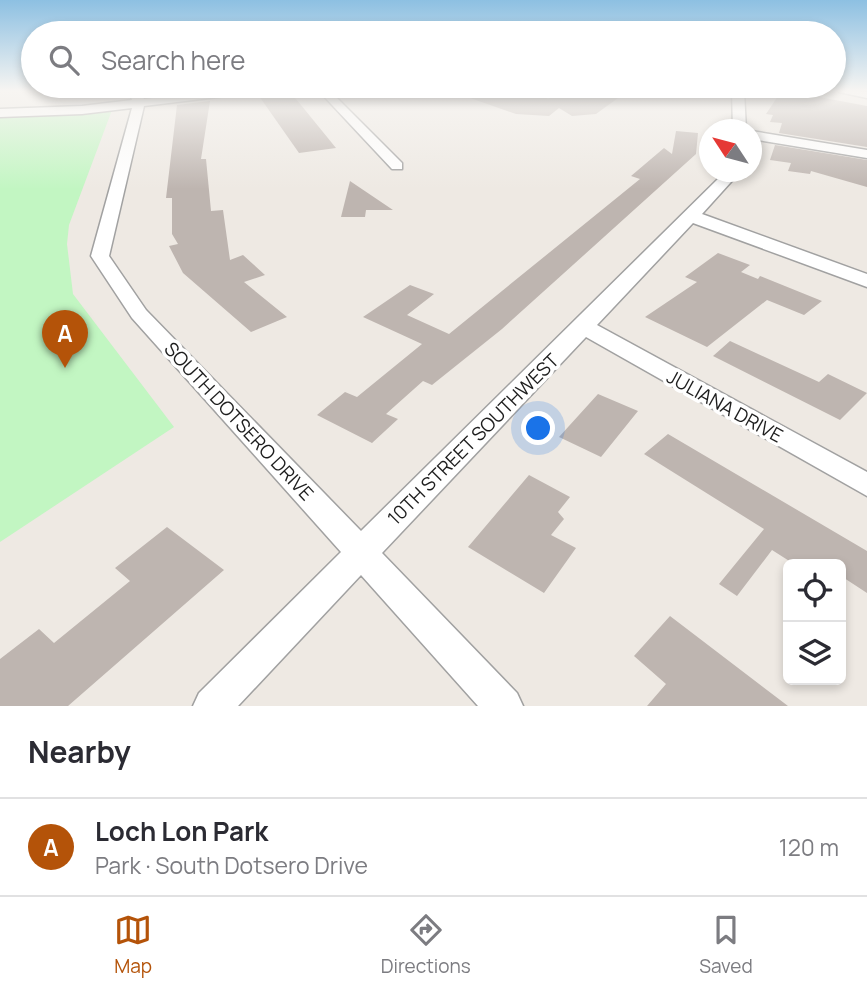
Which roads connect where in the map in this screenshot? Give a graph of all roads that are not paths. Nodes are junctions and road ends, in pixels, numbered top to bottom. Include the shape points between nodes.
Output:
1 (131, 123) edge
2 (355, 123) edge
3 (762, 137) edge
4 (867, 154) edge
5 (397, 166) dead end
6 (723, 182) edge
7 (691, 216) junction
8 (867, 281) edge
9 (584, 327) junction
10 (867, 485) edge
11 (361, 553) junction
12 (212, 706) edge
13 (504, 706) edge

1 - 11 street, SOUTH DOTSERO DRIVE via 100,256 139,313
2 - 5 street
3 - 4 street
6 - 7 street, 10TH STREET SOUTHWEST
7 - 8 street
7 - 9 street, 10TH STREET SOUTHWEST
9 - 10 street, JULIANA DRIVE
9 - 11 street, 10TH STREET SOUTHWEST
11 - 12 street, 10TH STREET SOUTHWEST
11 - 13 street, SOUTH DOTSERO DRIVE

